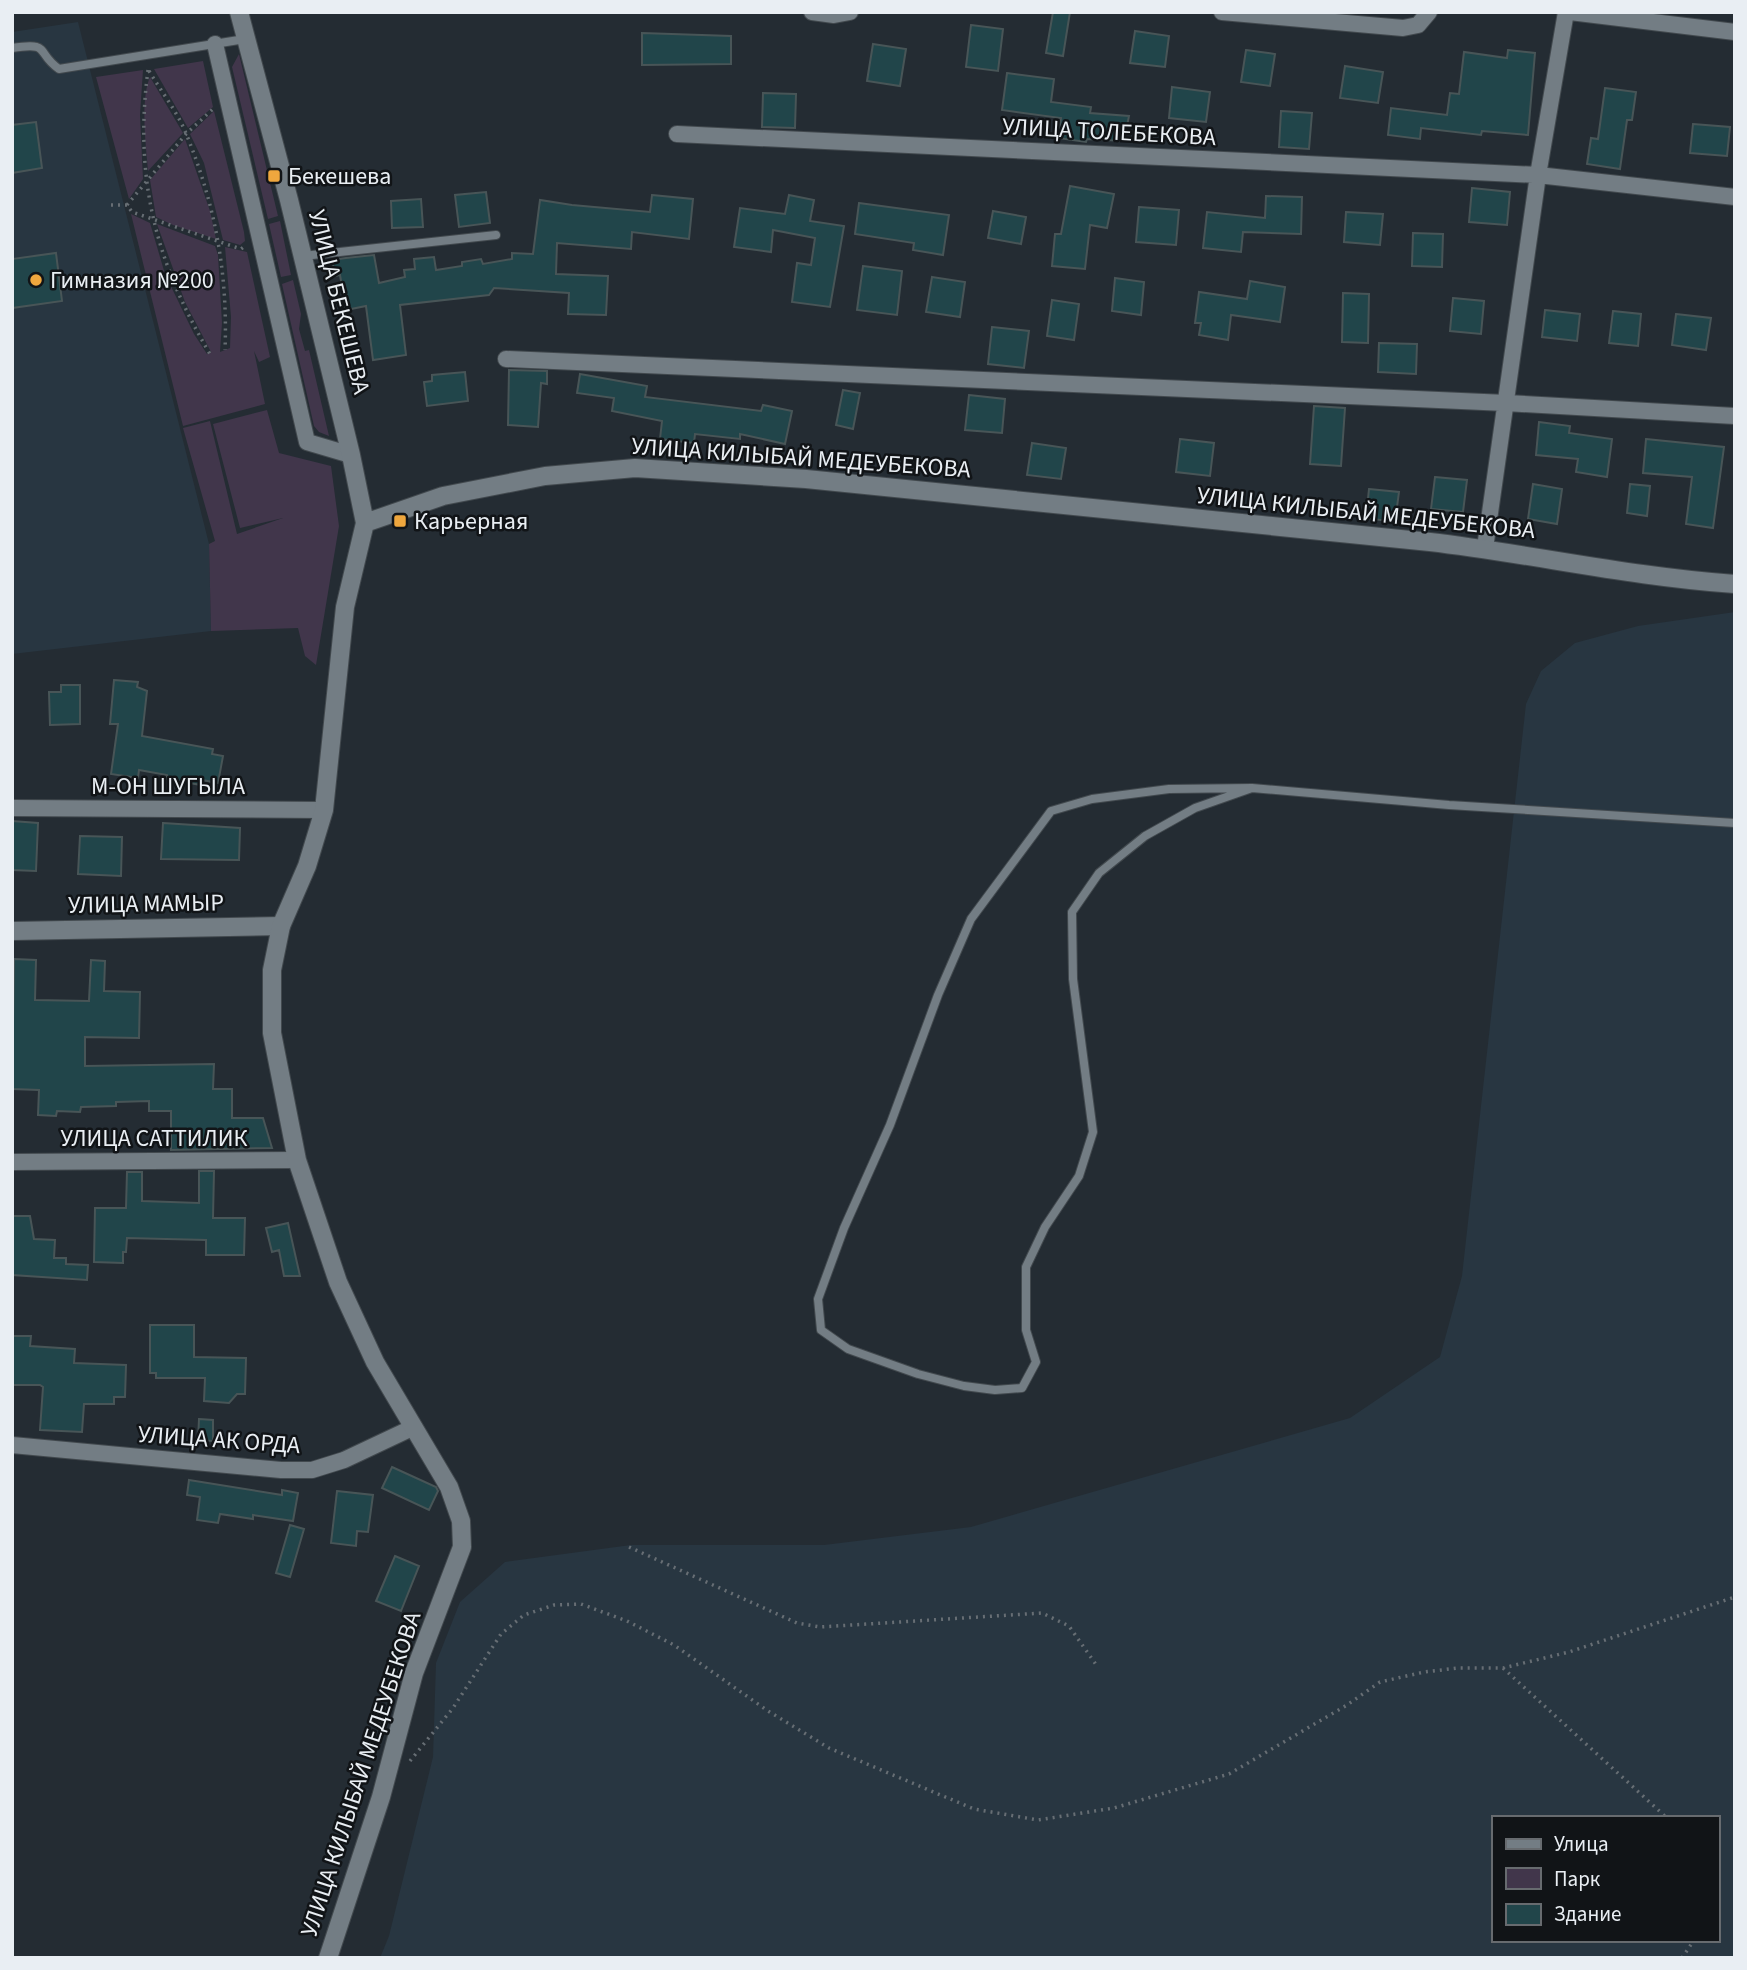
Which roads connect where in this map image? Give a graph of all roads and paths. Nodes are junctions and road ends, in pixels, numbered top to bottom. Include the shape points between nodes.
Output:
1 (239, 12) edge
2 (812, 12) edge
3 (1222, 12) edge
4 (1429, 12) edge
5 (1568, 12) edge
6 (842, 13) edge
7 (1735, 32) edge
8 (245, 39) junction
9 (215, 44) junction
10 (12, 48) edge
11 (215, 108) dead end
12 (186, 134) junction
13 (677, 134) dead end
14 (1538, 175) junction
15 (146, 180) junction
16 (1735, 197) edge
17 (111, 205) dead end
18 (128, 205) junction
19 (152, 219) junction
20 (496, 235) dead end
21 (218, 241) junction
22 (245, 246) dead end
23 (303, 256) junction
24 (225, 351) dead end
25 (209, 354) dead end
26 (506, 359) dead end
27 (1506, 403) junction
28 (1735, 416) edge
29 (351, 455) junction
30 (365, 523) junction
31 (1485, 548) junction
32 (1735, 584) edge
33 (1252, 788) junction
34 (12, 808) edge
35 (324, 810) junction
36 (1735, 823) edge
37 (281, 926) junction
38 (12, 931) edge
39 (297, 1160) junction
40 (12, 1162) edge
41 (414, 1427) junction
42 (12, 1445) edge
43 (629, 1547) dead end
44 (1735, 1597) edge
45 (1097, 1666) dead end
46 (1503, 1668) junction
47 (405, 1768) dead end
48 (1665, 1816) edge
49 (1693, 1942) edge
50 (328, 1958) edge
51 (1682, 1958) edge

1 - 8 main road, УЛИЦА БЕКЕШЕВА
2 - 6 street
3 - 4 street via 1403,28 1418,25
5 - 7 street
5 - 14 street
8 - 9 lane
8 - 23 main road, УЛИЦА БЕКЕШЕВА
9 - 10 lane via 59,69 44,50
9 - 29 street via 307,442
11 - 12 path
12 - 15 path
12 - 15 path via 148,70 143,105
12 - 21 path
13 - 14 street, УЛИЦА ТОЛЕБЕКОВА
14 - 16 street, УЛИЦА ТОЛЕБЕКОВА
14 - 27 street
15 - 18 path
15 - 19 path
17 - 18 path
18 - 19 path via 132,212
19 - 21 path
19 - 25 path via 166,265
20 - 23 lane
21 - 22 path via 241,249
21 - 24 path via 223,260
23 - 29 main road, УЛИЦА БЕКЕШЕВА
26 - 27 street
27 - 28 street
27 - 31 street
29 - 30 main road, УЛИЦА БЕКЕШЕВА
30 - 31 main road, УЛИЦА КИЛЫБАЙ МЕДЕУБЕКОВА via 443,496 545,476 635,468 806,478
30 - 35 main road, УЛИЦА КИЛЫБАЙ МЕДЕУБЕКОВА via 345,607
31 - 32 main road, УЛИЦА КИЛЫБАЙ МЕДЕУБЕКОВА via 1676,580
33 - 33 lane via 1168,789 1092,799 1051,811 971,919 818,1299 821,1330 848,1349 918,1374 964,1386 1022,1388 1036,1362 1026,1330 1026,1267 1045,1227 1079,1176 1093,1132 1073,979 1072,912 1099,873 1145,836 1195,808
33 - 36 lane
34 - 35 street, М-ОН ШУГЫЛА
35 - 37 main road, УЛИЦА КИЛЫБАЙ МЕДЕУБЕКОВА via 307,866
37 - 38 main road, УЛИЦА МАМЫР
37 - 39 main road, УЛИЦА КИЛЫБАЙ МЕДЕУБЕКОВА via 270,1010
39 - 40 street, УЛИЦА САТТИЛИК
39 - 41 main road, УЛИЦА КИЛЫБАЙ МЕДЕУБЕКОВА via 338,1282 375,1362
41 - 42 street, УЛИЦА АК ОРДА via 312,1470
41 - 50 main road, УЛИЦА КИЛЫБАЙ МЕДЕУБЕКОВА via 449,1487 461,1521 462,1547 415,1673 381,1797
43 - 45 path via 797,1623 820,1627 1042,1613 1069,1626
44 - 46 path via 1569,1652
46 - 47 path via 1447,1670 1380,1682 1229,1774 1114,1808 1038,1820 974,1809 829,1748 674,1645 581,1604 554,1605 524,1615 501,1634 453,1708
46 - 48 path
49 - 51 path

